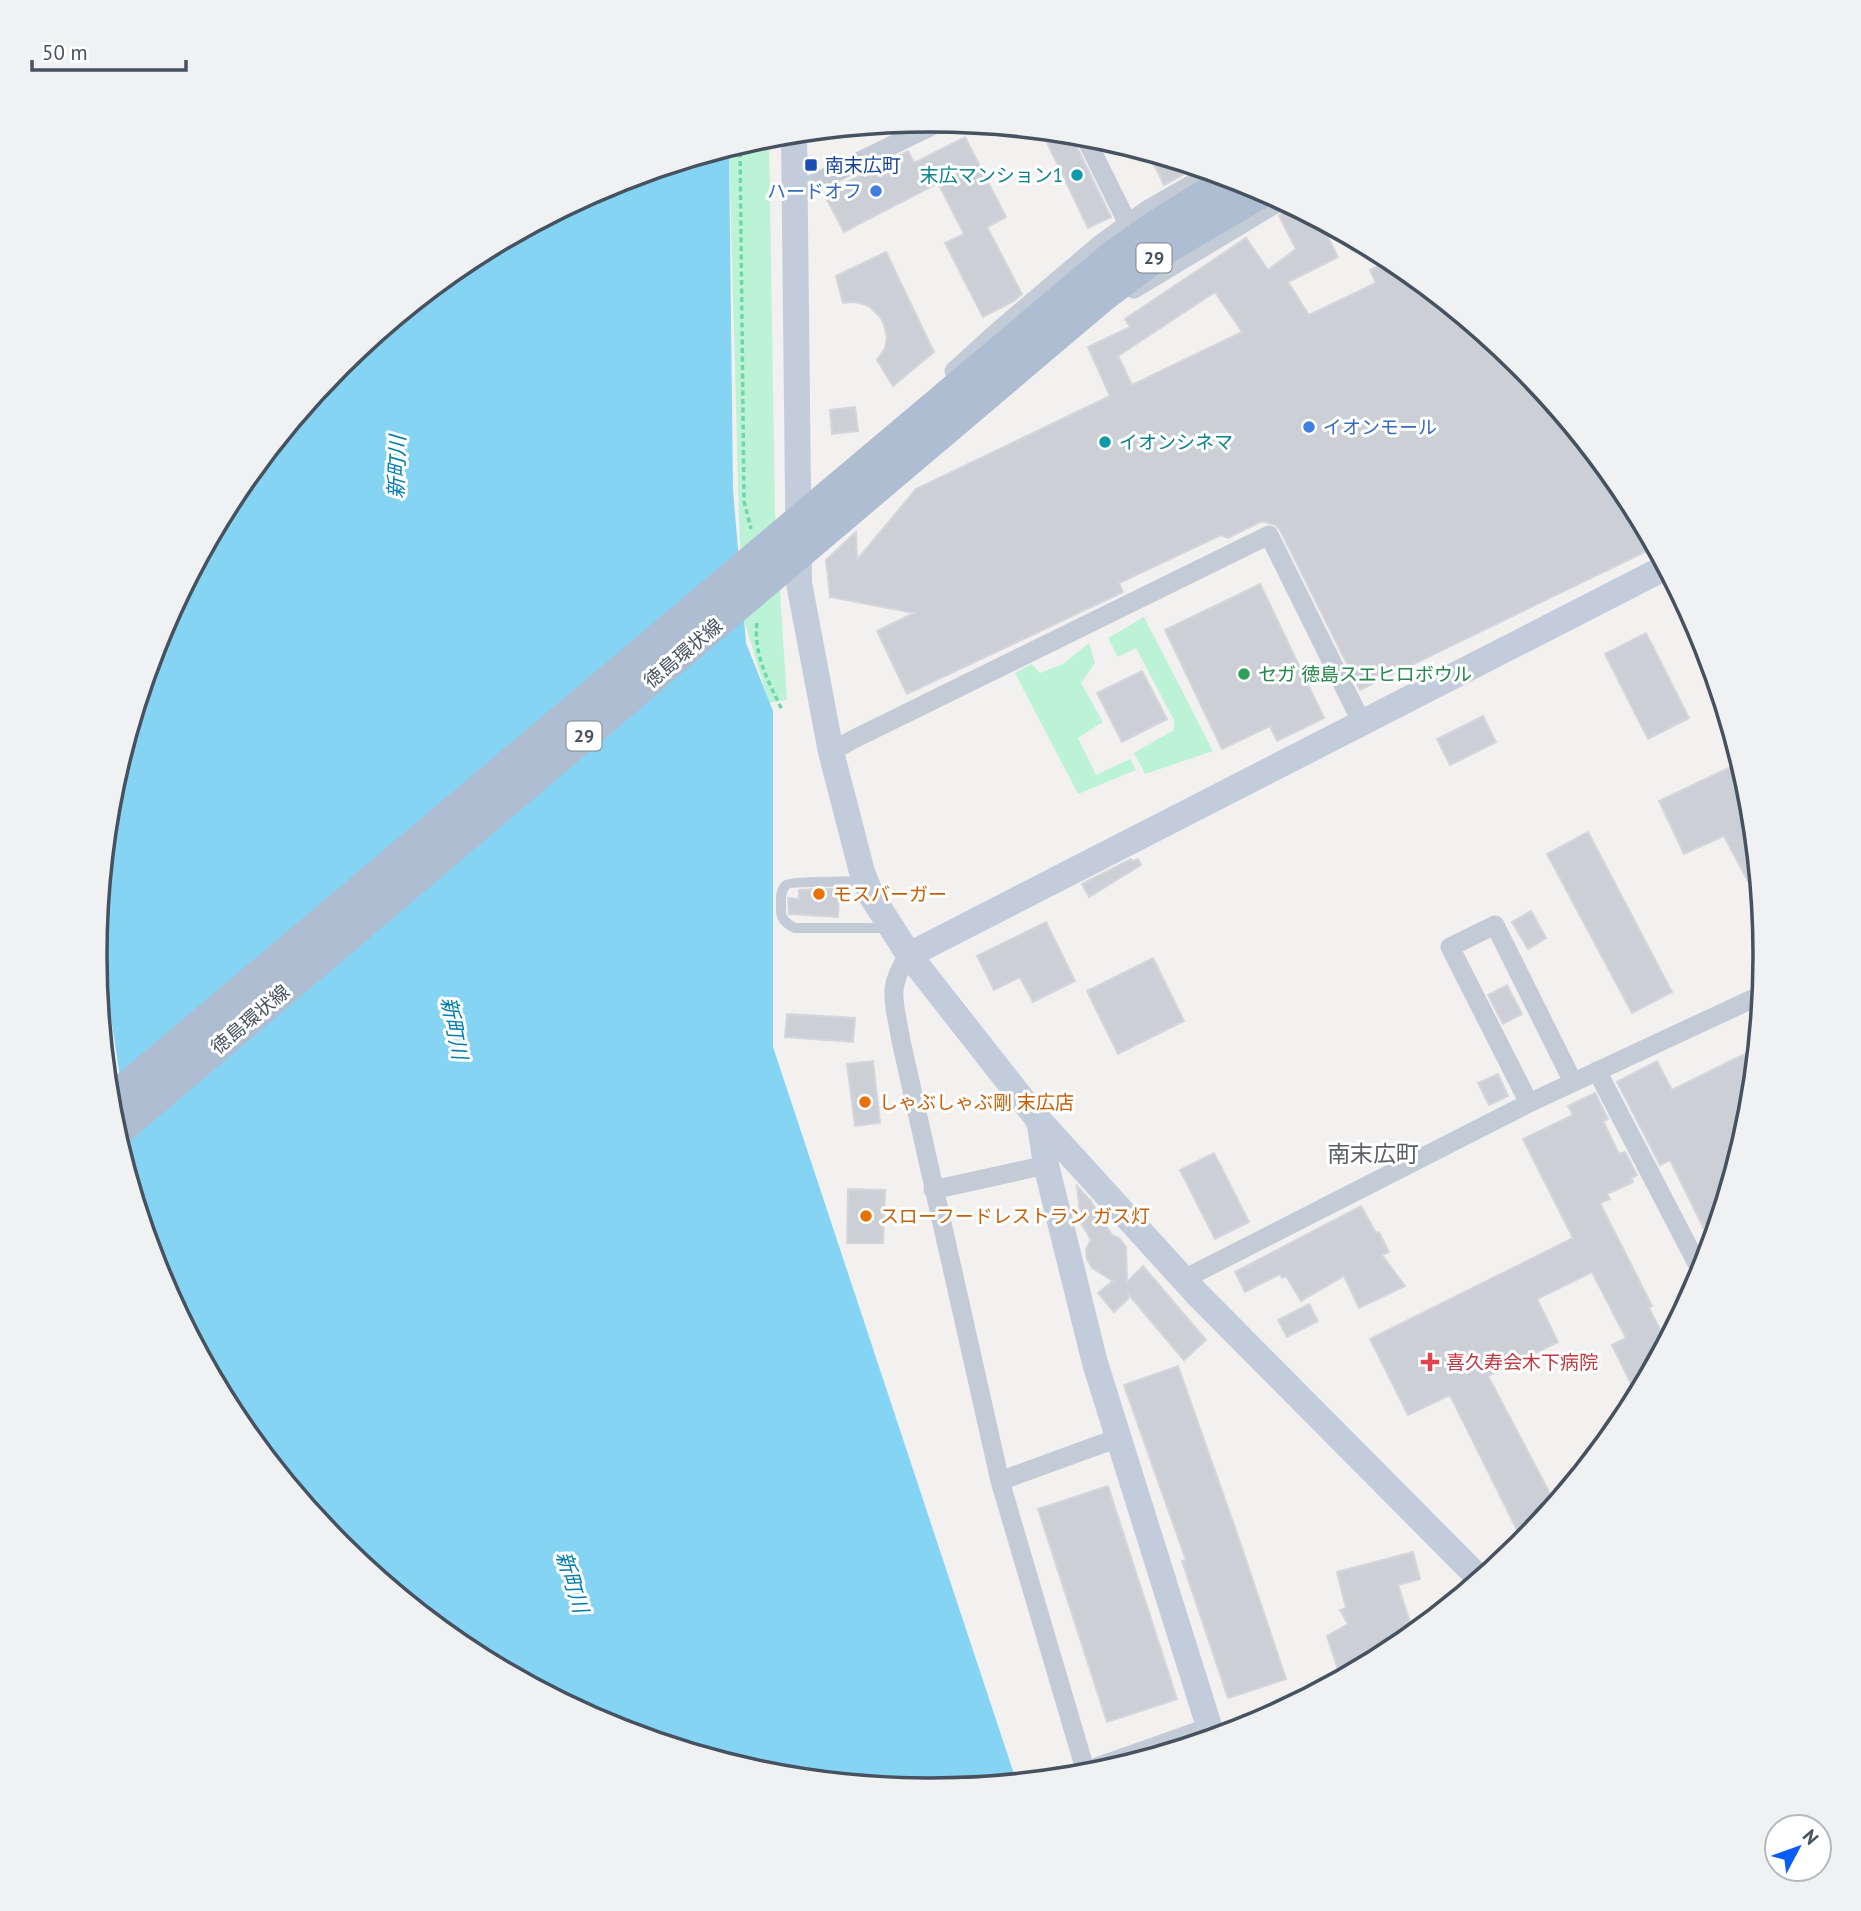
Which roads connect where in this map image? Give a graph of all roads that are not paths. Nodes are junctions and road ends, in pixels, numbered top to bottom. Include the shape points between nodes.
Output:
1 (918, 132) edge
2 (794, 144) edge
3 (1090, 148) edge
4 (1208, 180) edge
5 (1212, 181) edge
6 (1223, 186) edge
7 (794, 193) junction
8 (1254, 198) edge
9 (1272, 206) edge
10 (1128, 224) junction
11 (1236, 228) junction
12 (1098, 246) junction
13 (1123, 295) junction
14 (998, 331) junction
15 (1031, 366) junction
16 (824, 505) junction
17 (798, 528) junction
18 (1658, 571) edge
19 (1362, 723) junction
20 (831, 752) junction
21 (865, 881) junction
22 (892, 928) junction
23 (909, 955) junction
24 (1752, 999) edge
25 (1597, 1071) junction
26 (1573, 1082) junction
27 (119, 1093) edge
28 (1529, 1102) junction
29 (1037, 1118) junction
30 (125, 1125) edge
31 (1046, 1165) junction
32 (933, 1189) junction
33 (1696, 1261) edge
34 (1184, 1279) junction
35 (1118, 1438) junction
36 (1000, 1481) junction
37 (1475, 1574) edge
38 (1211, 1730) edge
39 (1083, 1764) edge

1 - 7 street
2 - 7 street
3 - 10 street
4 - 10 street
5 - 27 main road, 徳島環状線 / 29, bridge via 1113,255
6 - 11 street
7 - 17 street
8 - 30 main road, 徳島環状線 / 29, bridge via 1168,247 1103,297
9 - 11 street
10 - 12 street
11 - 13 street
12 - 13 street
12 - 14 street
13 - 15 street
14 - 15 street
14 - 16 street via 919,404
15 - 16 street via 946,433
16 - 17 street
17 - 20 street via 799,583
18 - 19 street
19 - 20 street via 1269,535
19 - 23 street
20 - 21 street
21 - 22 street
21 - 22 lane via 792,882 781,894 780,912 795,928
22 - 23 street
23 - 29 street
23 - 32 street via 892,988
24 - 25 street
25 - 26 street
25 - 33 street
26 - 28 street
26 - 28 street via 1495,925 1450,947
28 - 34 street
29 - 31 street
29 - 34 street
31 - 32 street
31 - 35 street
32 - 36 street
34 - 37 street
35 - 36 street
35 - 38 street
36 - 39 street

